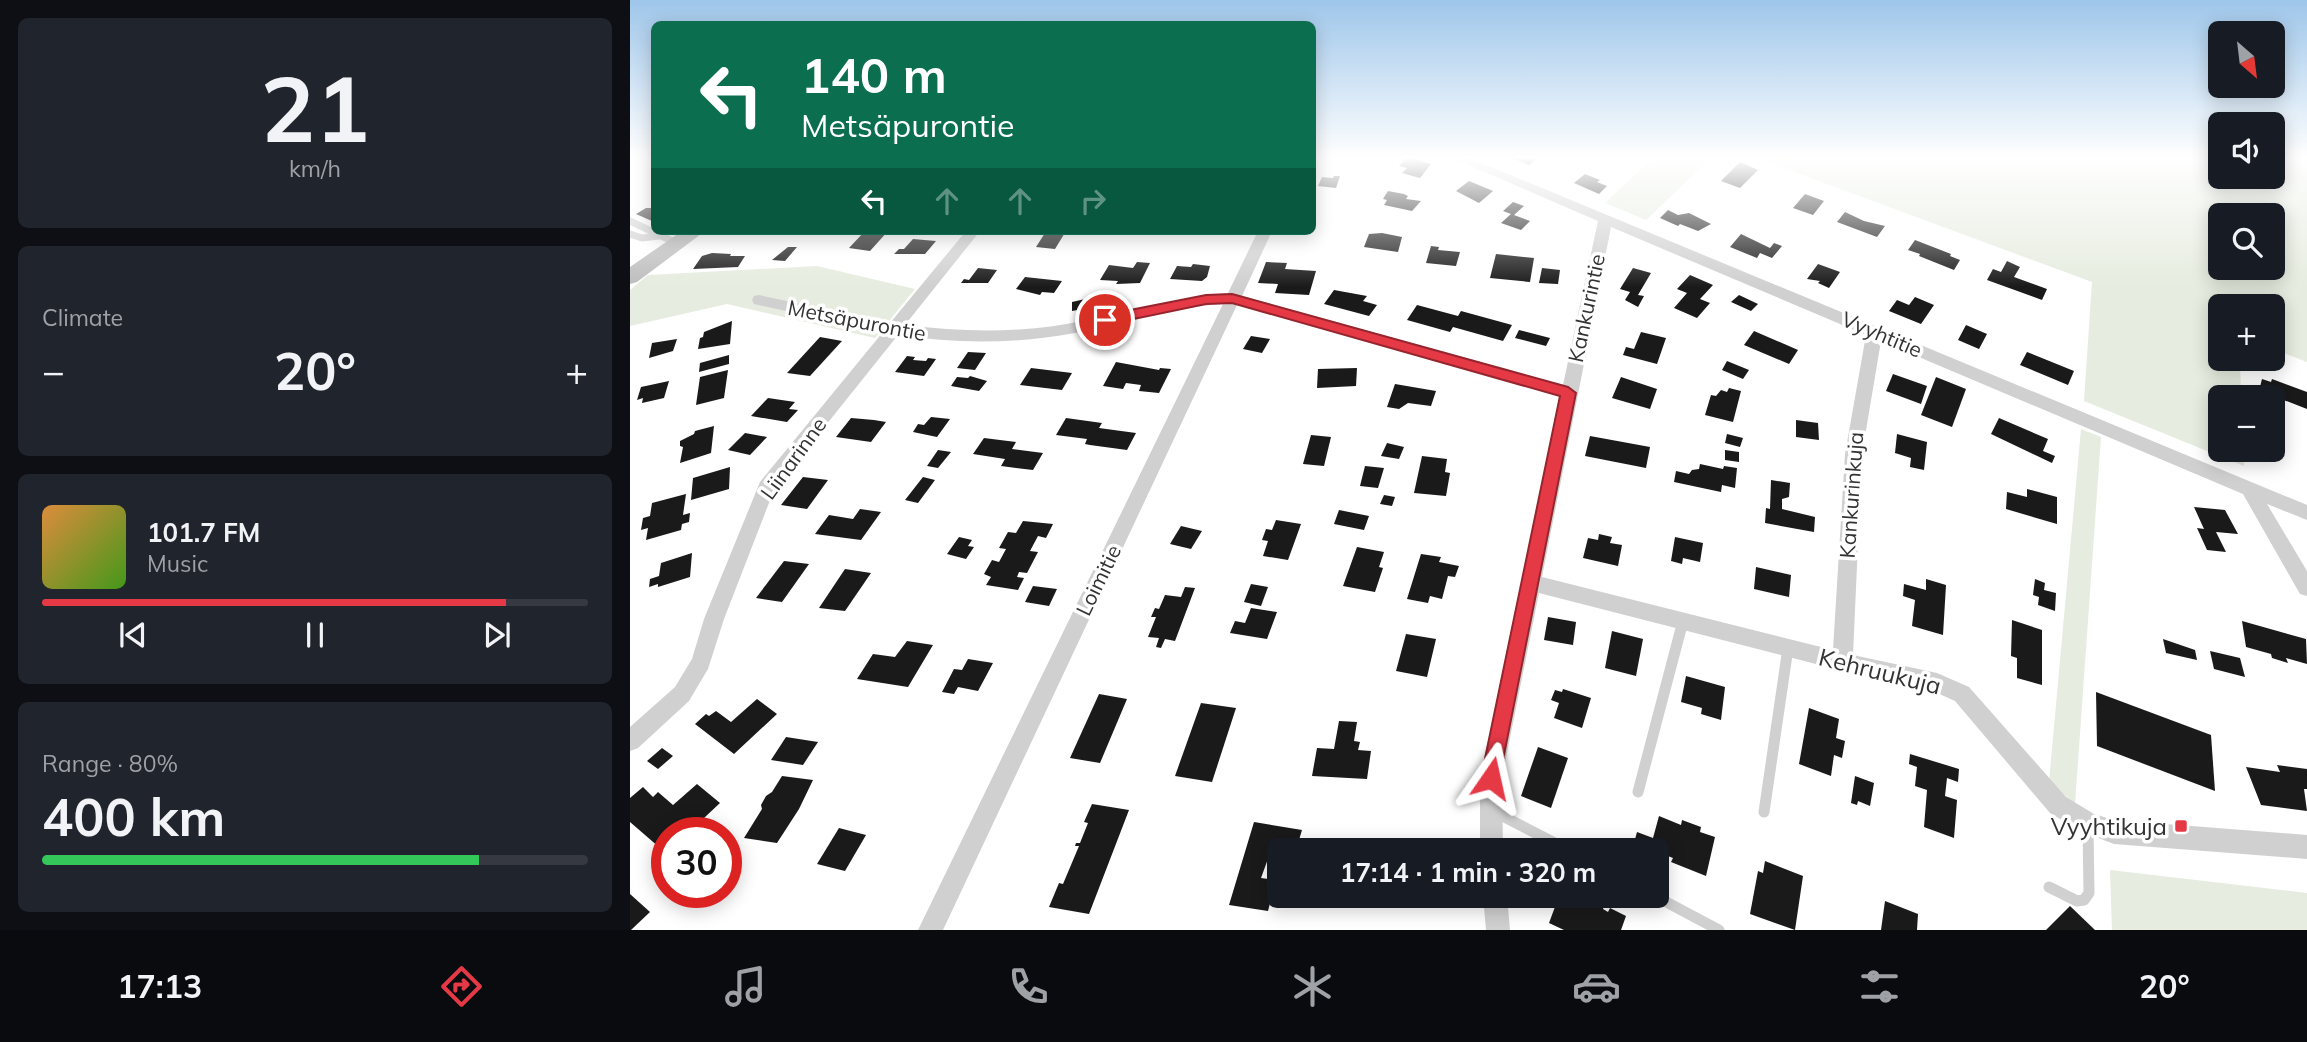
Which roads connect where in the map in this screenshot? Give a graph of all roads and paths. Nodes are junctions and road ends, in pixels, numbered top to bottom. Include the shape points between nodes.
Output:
1 (1559, 200) edge
2 (1605, 220) junction
3 (630, 221) edge
4 (651, 230) edge
5 (630, 234) edge
6 (660, 235) edge
7 (681, 235) edge
8 (970, 235) edge
9 (1263, 235) edge
10 (667, 239) junction
11 (630, 277) edge
12 (1232, 298) junction
13 (759, 300) dead end
14 (895, 331) junction
15 (1875, 331) junction
16 (1568, 393) junction
17 (2249, 489) junction
18 (2307, 513) edge
19 (1529, 582) junction
20 (2307, 588) edge
21 (1683, 621) junction
22 (1788, 648) junction
23 (1843, 662) junction
24 (630, 741) edge
25 (1638, 792) dead end
26 (1489, 808) junction
27 (1764, 811) dead end
28 (2088, 823) junction
29 (1490, 838) edge
30 (1546, 838) edge
31 (2307, 847) edge
32 (2049, 887) dead end
33 (1669, 903) edge
34 (1496, 908) edge
35 (930, 930) edge
36 (1498, 930) edge
37 (1719, 930) edge

1 - 2 street, Vyyhtitie
2 - 15 street, Vyyhtitie
2 - 16 street, Kankurintie
3 - 4 lane
5 - 10 lane
6 - 10 lane
7 - 10 street
8 - 14 street, Liinarinne
9 - 12 street, Loimitie
10 - 11 street
12 - 14 street, Metsäpurontie via 1015,335
12 - 16 street, Metsäpurontie
12 - 35 street, Loimitie
13 - 14 street, Metsäpurontie
14 - 24 street, Liinarinne via 766,487 701,662 681,694
15 - 17 street, Vyyhtitie
15 - 23 street, Kankurinkuja via 1863,376 1850,484
16 - 19 street, Kankurintie
17 - 18 street, Vyyhtitie
17 - 20 street
19 - 21 street, Kehruukuja
19 - 26 street, Kankurintie
21 - 22 street, Kehruukuja
21 - 25 lane
22 - 23 street, Kehruukuja
22 - 27 lane
23 - 28 street, Kehruukuja via 1937,683 1962,694 2058,805
26 - 29 street, Kankurintie
26 - 30 lane
28 - 31 street, Kehruukuja via 2114,832
28 - 32 lane via 2089,893 2077,901
33 - 37 lane
34 - 36 street

